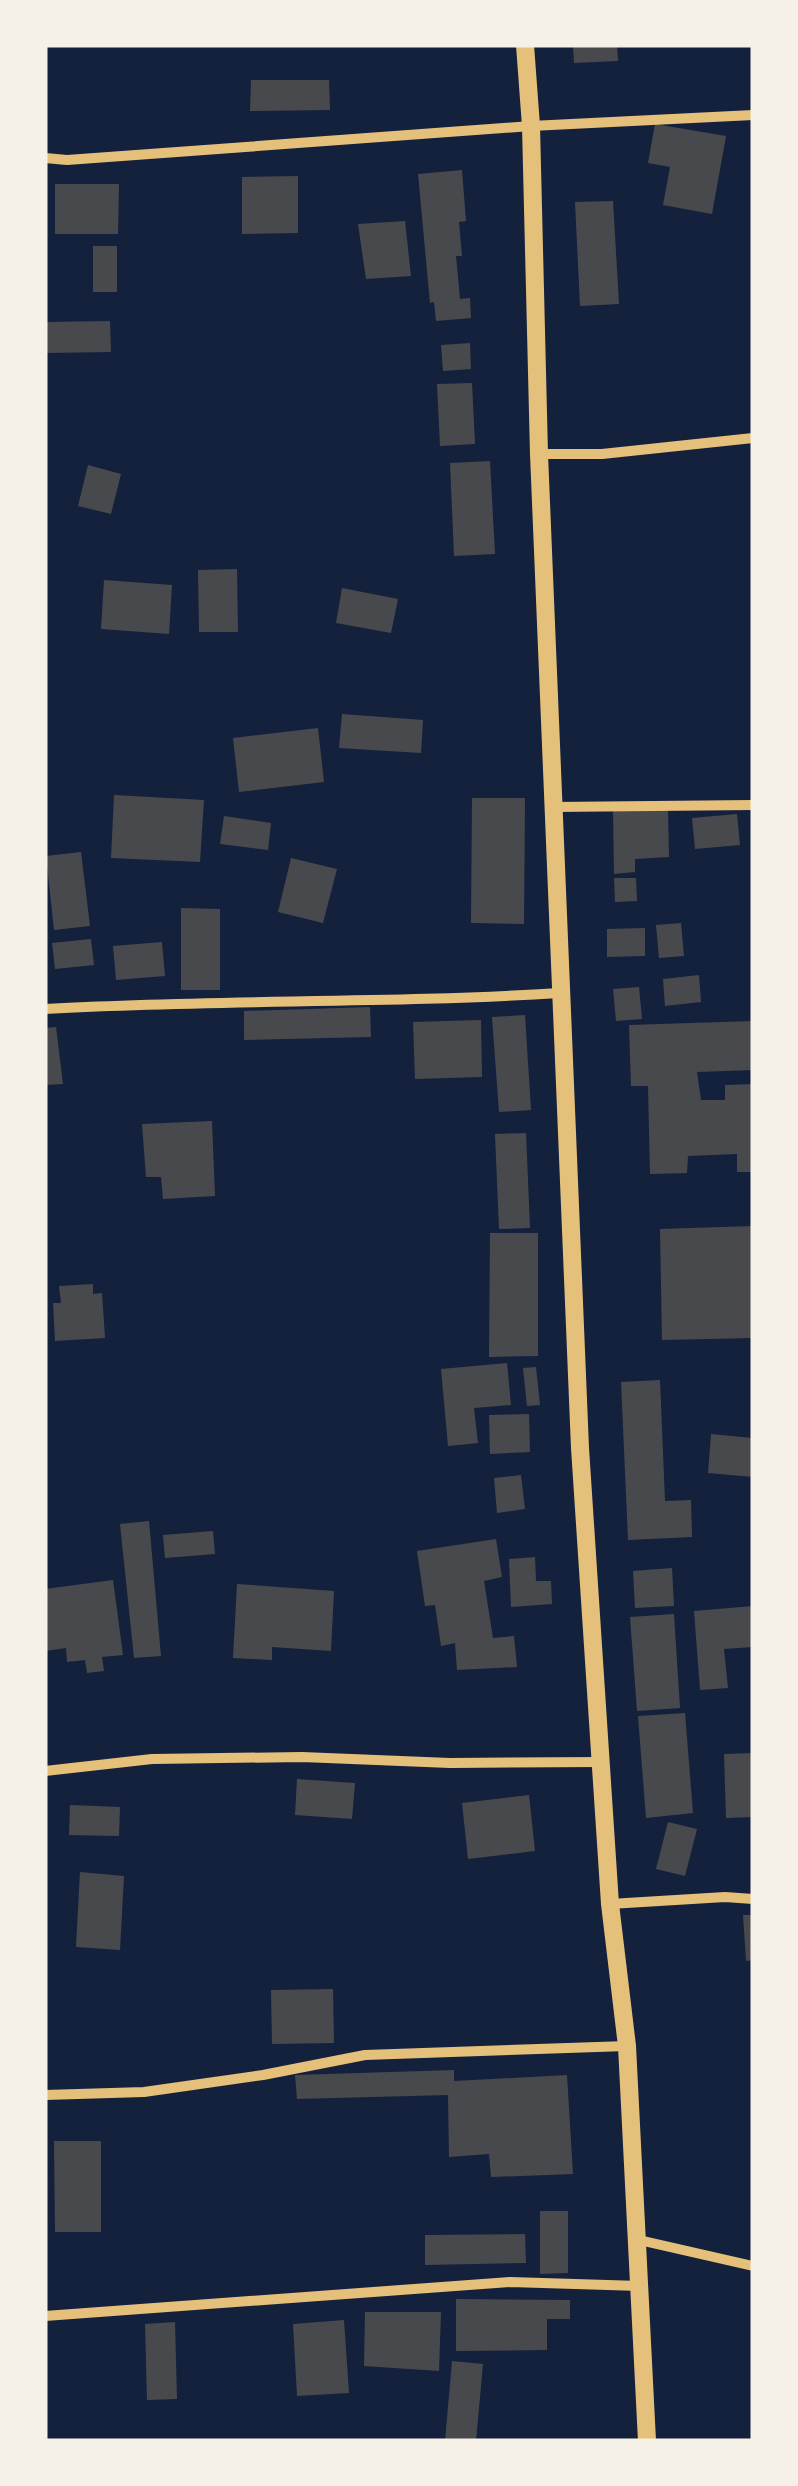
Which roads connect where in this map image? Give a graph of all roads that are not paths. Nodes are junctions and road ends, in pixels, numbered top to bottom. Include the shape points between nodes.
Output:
1 (525, 45) edge
2 (753, 115) edge
3 (531, 126) junction
4 (45, 158) edge
5 (753, 438) edge
6 (539, 454) junction
7 (753, 805) edge
8 (554, 808) junction
9 (559, 993) junction
10 (45, 1009) edge
11 (603, 1762) junction
12 (45, 1771) edge
13 (753, 1899) edge
14 (610, 1904) junction
15 (628, 2046) junction
16 (45, 2095) edge
17 (639, 2240) junction
18 (753, 2266) edge
19 (640, 2286) junction
20 (45, 2316) edge
21 (647, 2441) edge

1 - 3 street
2 - 3 street
3 - 4 street
3 - 6 street
5 - 6 street
6 - 8 street
7 - 8 street
8 - 9 street
9 - 10 street
9 - 11 street via 580,1448
11 - 12 street via 190,1758
11 - 14 street
13 - 14 street
14 - 15 street
15 - 16 street via 365,2055 144,2092
15 - 17 street
17 - 18 street
17 - 19 street
19 - 20 street via 510,2282
19 - 21 street

